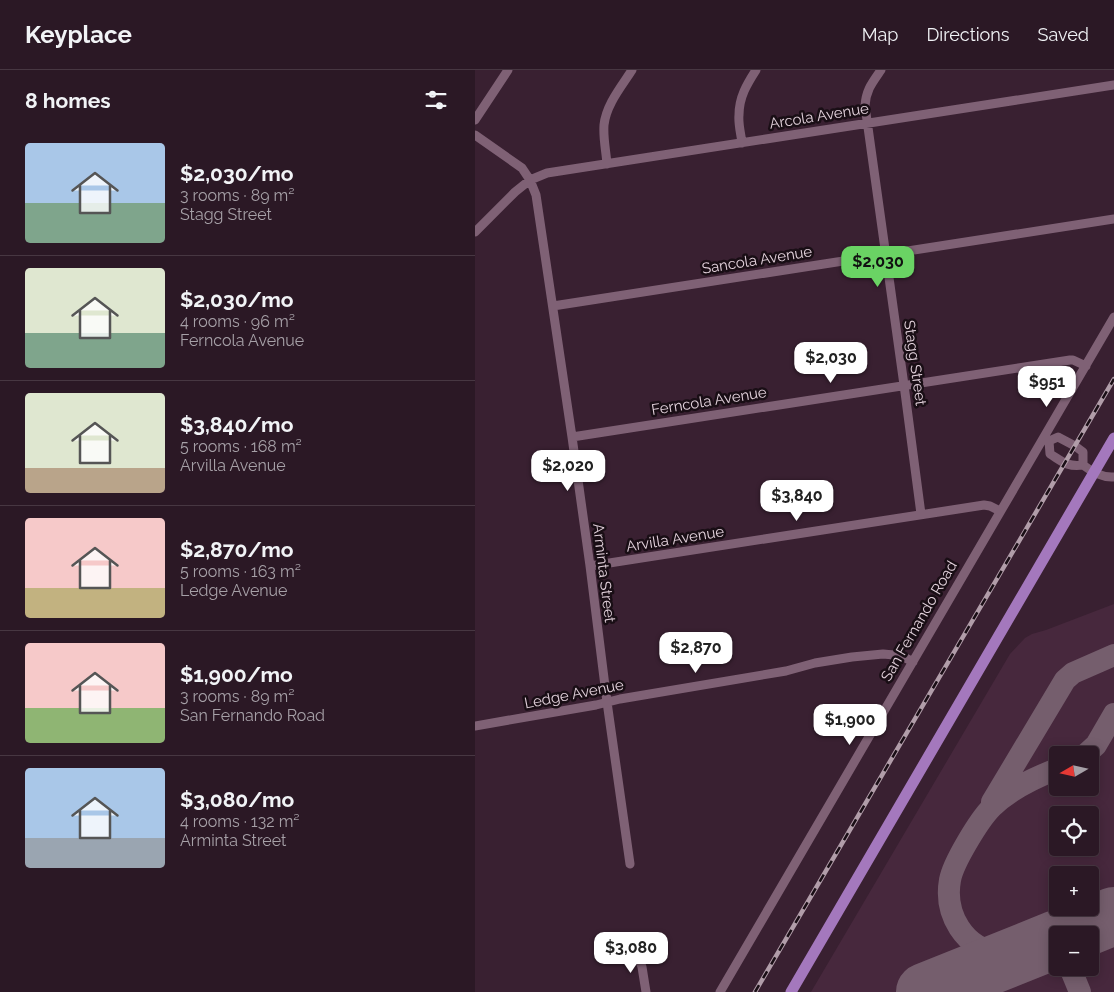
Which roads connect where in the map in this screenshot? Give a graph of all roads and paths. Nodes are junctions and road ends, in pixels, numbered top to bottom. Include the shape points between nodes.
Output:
1 (508, 70) edge
2 (632, 70) edge
3 (756, 70) edge
4 (881, 70) edge
5 (1114, 85) edge
6 (475, 120) edge
7 (867, 123) junction
8 (475, 135) edge
9 (742, 143) junction
10 (607, 164) junction
11 (531, 180) junction
12 (1114, 219) edge
13 (475, 232) edge
14 (885, 254) junction
15 (553, 306) junction
16 (1114, 317) edge
17 (1085, 366) junction
18 (904, 385) junction
19 (572, 437) junction
20 (1114, 438) edge
21 (1046, 439) junction
22 (1083, 464) junction
23 (1094, 473) junction
24 (1114, 477) edge
25 (1000, 511) junction
26 (921, 514) junction
27 (590, 566) junction
28 (913, 662) junction
29 (607, 702) junction
30 (475, 726) edge
31 (630, 864) dead end
32 (636, 950) dead end
33 (646, 992) edge
34 (720, 992) edge
35 (791, 992) edge

1 - 6 street
2 - 10 street via 605,115
3 - 9 street via 741,97 738,115
4 - 7 street, Stagg Street via 866,97
5 - 7 street, Arcola Avenue
7 - 9 street, Arcola Avenue
7 - 14 street, Stagg Street
8 - 11 street, Arminta Street via 522,168
9 - 10 street, Arcola Avenue
10 - 11 street, Arcola Avenue via 547,173
11 - 13 street, Arcola Avenue
11 - 15 street, Arminta Street
12 - 14 street, Sancola Avenue
14 - 15 street, Sancola Avenue
14 - 18 street, Stagg Street
15 - 19 street, Arminta Street
16 - 17 street, San Fernando Road
17 - 18 street, Ferncola Avenue via 1070,360
17 - 21 street, San Fernando Road
18 - 19 street, Ferncola Avenue
18 - 26 street, Stagg Street
19 - 27 street, Arminta Street
20 - 23 main road
21 - 22 street via 1050,454 1071,466
21 - 22 street via 1058,437 1075,446 1083,452
21 - 25 street, San Fernando Road
22 - 23 street
23 - 24 street
23 - 35 main road
25 - 26 street, Arvilla Avenue via 984,505
25 - 28 street, San Fernando Road
26 - 27 street, Arvilla Avenue
27 - 29 street, Arminta Street
28 - 29 street, Ledge Avenue via 902,656 883,654 853,657
28 - 34 street, San Fernando Road
29 - 30 street, Ledge Avenue
29 - 31 street, Arminta Street
32 - 33 street via 643,967

